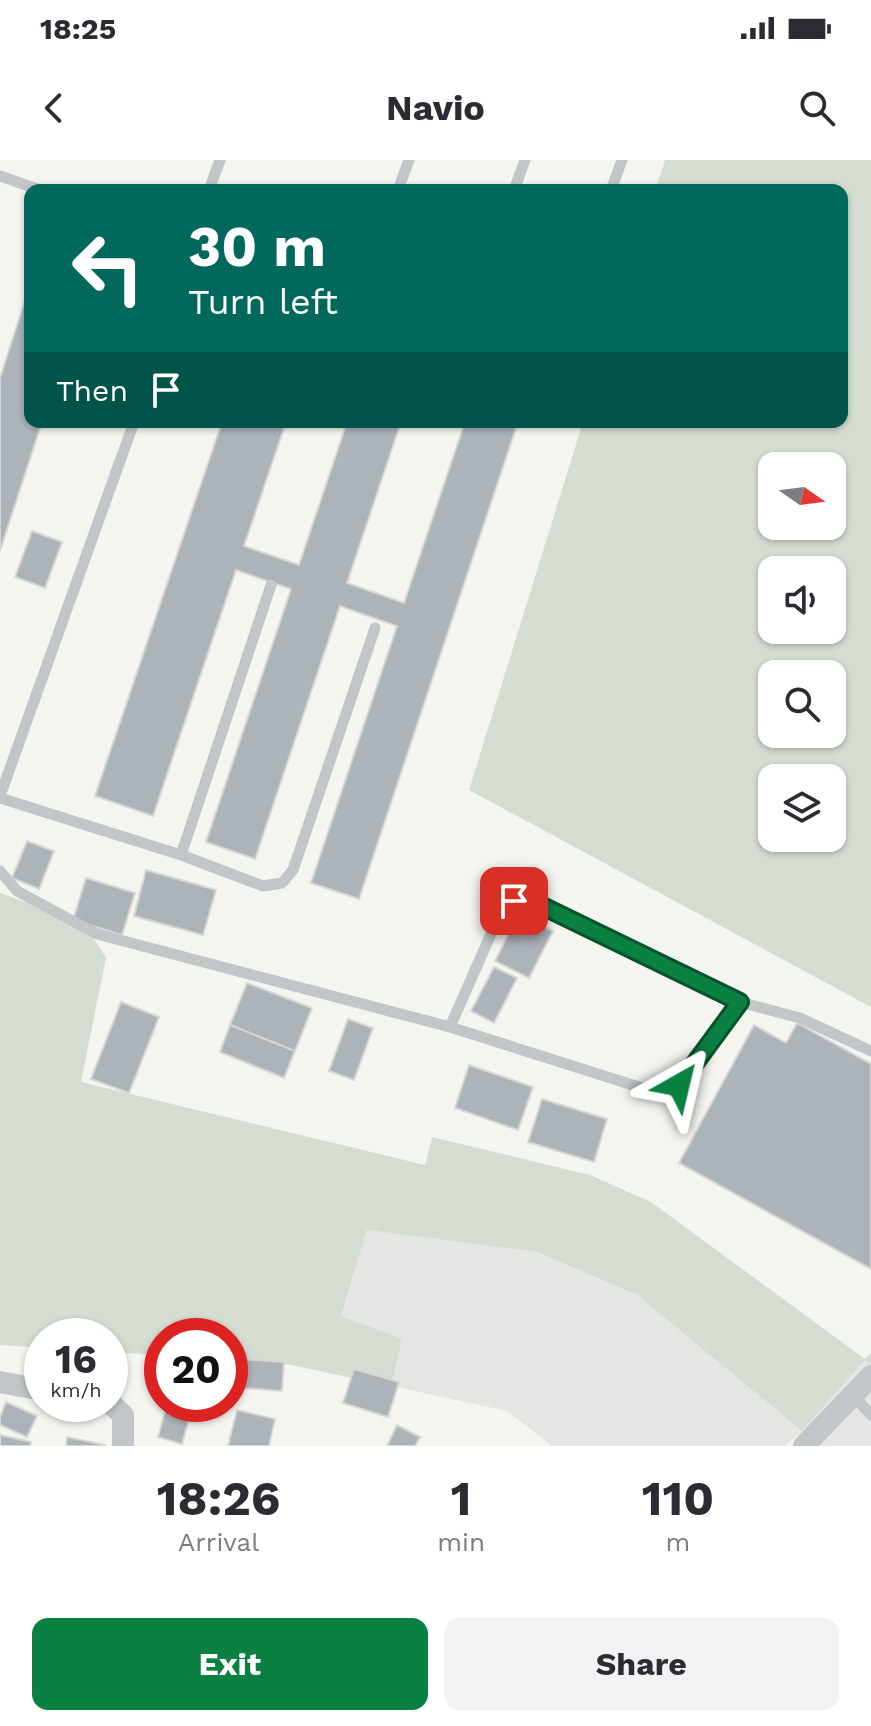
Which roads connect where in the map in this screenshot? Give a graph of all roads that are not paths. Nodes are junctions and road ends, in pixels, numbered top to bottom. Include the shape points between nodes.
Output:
1 (220, 160) edge
2 (409, 160) edge
3 (525, 160) edge
4 (622, 160) edge
5 (0, 176) edge
6 (24, 184) edge
7 (211, 184) edge
8 (400, 184) edge
9 (516, 184) edge
10 (613, 184) edge
11 (132, 428) edge
12 (271, 585) dead end
13 (375, 628) dead end
14 (0, 797) edge
15 (181, 855) junction
16 (0, 871) edge
17 (740, 1002) junction
18 (450, 1027) junction
19 (871, 1051) edge
20 (871, 1376) edge
21 (0, 1382) edge
22 (24, 1387) edge
23 (853, 1395) junction
24 (871, 1415) edge
25 (123, 1422) edge
26 (816, 1441) edge
27 (123, 1446) edge

1 - 7 lane
2 - 8 lane
3 - 9 lane
4 - 10 lane
5 - 6 lane
11 - 14 lane
12 - 15 lane
13 - 15 lane via 293,870 282,883 263,886
14 - 15 lane
16 - 18 lane via 17,891 97,934
17 - 18 lane via 679,1085 661,1094
17 - 18 lane via 532,901 514,901 502,909
17 - 19 lane via 800,1018
20 - 23 street
21 - 22 street
23 - 24 lane
23 - 26 street
25 - 27 street

